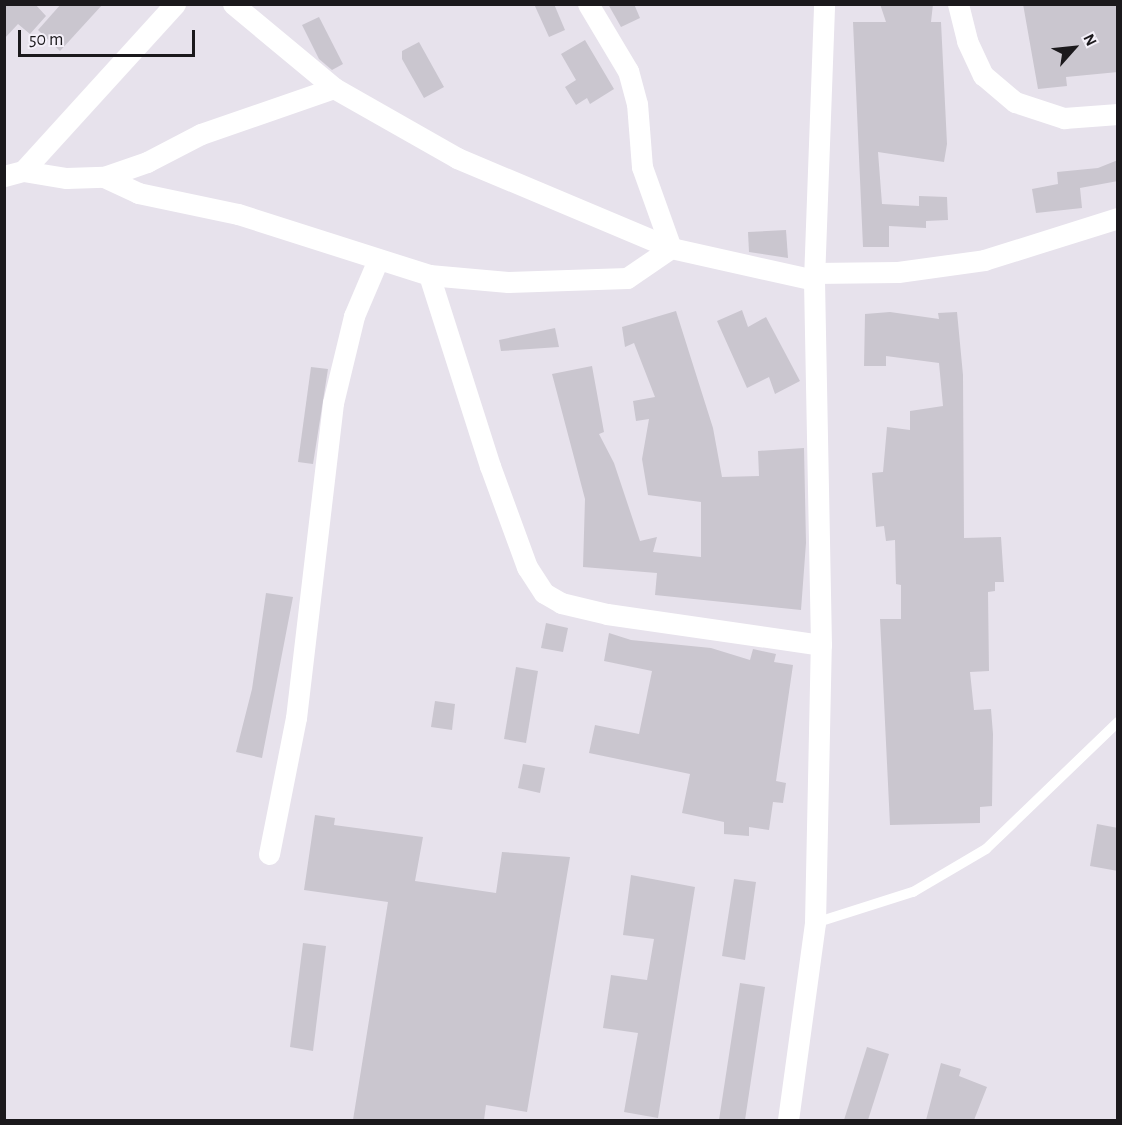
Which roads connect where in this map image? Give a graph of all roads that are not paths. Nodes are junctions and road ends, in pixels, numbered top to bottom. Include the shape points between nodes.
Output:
1 (175, 4) edge
2 (233, 4) edge
3 (588, 4) edge
4 (824, 4) edge
5 (958, 4) edge
6 (334, 88) junction
7 (1118, 114) edge
8 (14, 174) edge
9 (104, 177) junction
10 (1118, 218) edge
11 (671, 248) junction
12 (377, 262) junction
13 (429, 275) junction
14 (814, 276) junction
15 (821, 645) junction
16 (1118, 722) edge
17 (269, 854) dead end
18 (815, 923) junction
19 (788, 1120) edge

1 - 8 street
2 - 6 street
3 - 11 street via 628,71 637,104 642,167
4 - 14 street
5 - 7 street via 967,41 983,75 1015,102 1064,118
6 - 9 street via 201,134 147,162
6 - 11 street via 457,158
8 - 9 street
9 - 12 street via 138,193 238,214
10 - 14 street via 984,260 898,272
11 - 13 street via 645,270 612,281 464,281
11 - 14 street
12 - 13 street
12 - 17 street via 354,316 333,403 296,718
13 - 15 street via 490,466 527,567 544,593 561,603 607,614
14 - 15 street
15 - 18 street
16 - 18 lane via 978,855 913,892
18 - 19 street

